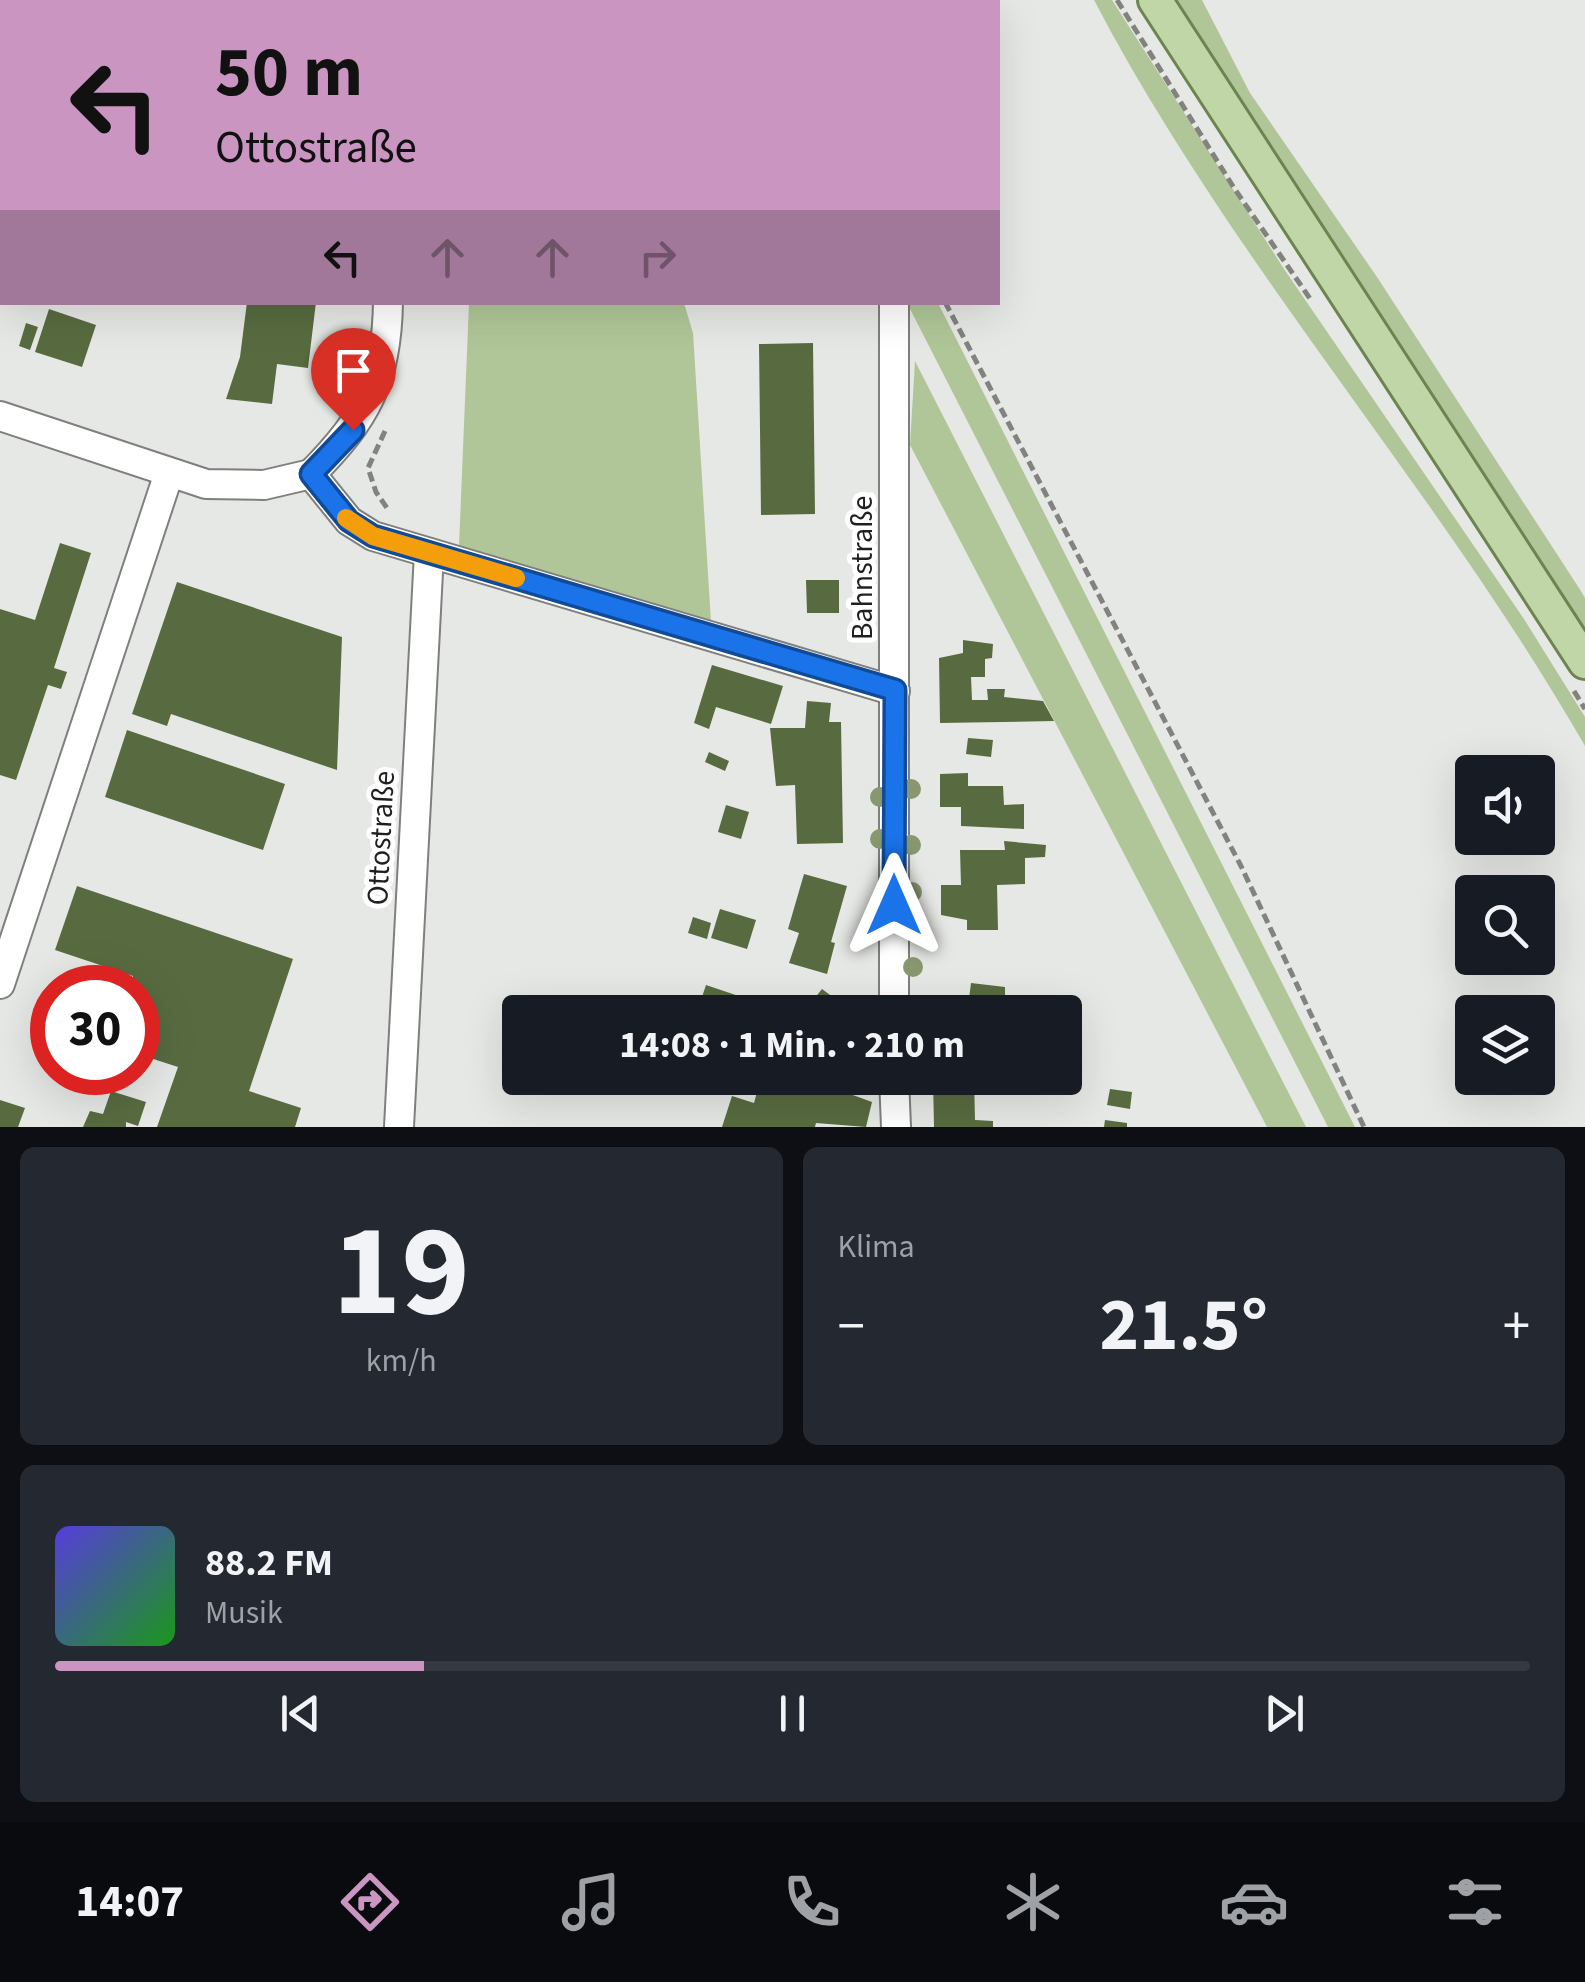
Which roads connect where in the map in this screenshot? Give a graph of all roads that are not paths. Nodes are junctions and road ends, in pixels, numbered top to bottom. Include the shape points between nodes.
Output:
1 (1155, 0) edge
2 (388, 305) edge
3 (894, 305) edge
4 (0, 416) edge
5 (170, 473) junction
6 (311, 474) junction
7 (429, 552) junction
8 (1585, 662) edge
9 (895, 690) junction
10 (0, 984) edge
11 (894, 995) edge
12 (895, 1095) edge
13 (399, 1127) edge
14 (896, 1127) edge

1 - 8 main road
2 - 6 street via 387,352 375,390 353,430
3 - 9 street, Bahnstraße
4 - 5 street
5 - 6 street via 206,484 264,485
5 - 10 street
6 - 7 street via 349,521 373,536
7 - 9 street
7 - 13 street, Ottostraße
9 - 11 street, Bahnstraße
12 - 14 street

